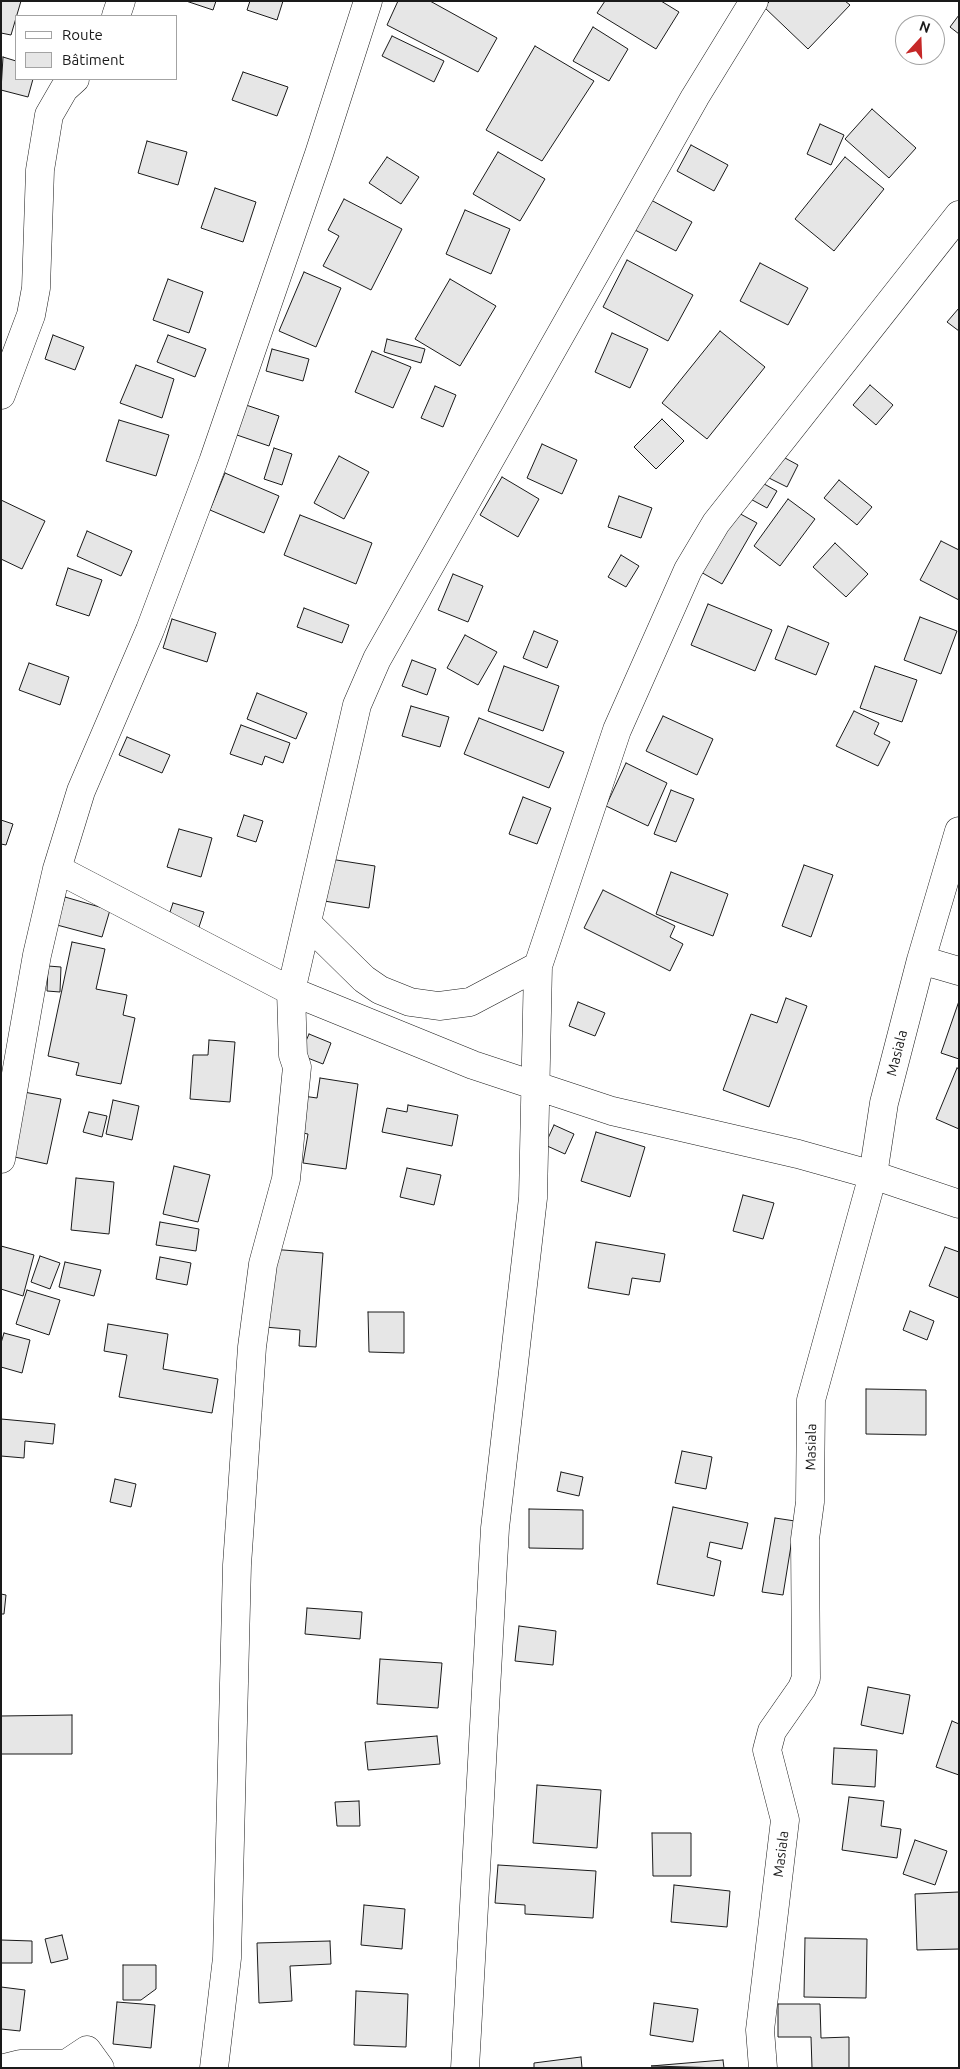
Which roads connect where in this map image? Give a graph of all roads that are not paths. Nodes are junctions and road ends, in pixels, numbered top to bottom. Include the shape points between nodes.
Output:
1 (121, 1) edge
2 (368, 1) edge
3 (754, 1) edge
4 (116, 15) edge
5 (74, 80) edge
6 (959, 214) edge
7 (1, 396) edge
8 (959, 831) edge
9 (57, 869) junction
10 (307, 923) junction
11 (921, 960) junction
12 (538, 966) junction
13 (959, 971) edge
14 (291, 991) junction
15 (537, 1088) junction
16 (1, 1158) edge
17 (873, 1175) junction
18 (959, 1204) edge
19 (4, 2068) edge
20 (100, 2068) edge
21 (214, 2068) edge
22 (464, 2068) edge
23 (763, 2068) edge

1 - 4 street
2 - 9 street via 213,462 150,630 81,791
3 - 10 street via 695,98 377,659 357,705
5 - 7 street via 49,115 40,170 36,288 31,315
6 - 12 street via 716,523 688,570 618,730 546,934
8 - 11 street, Masiala
9 - 14 street
9 - 16 street
10 - 12 street via 364,980 410,1002 439,1006 470,1002
10 - 14 street
11 - 13 street
11 - 17 street, Masiala via 884,1104
12 - 15 street
14 - 15 street via 464,1062
14 - 21 street via 293,1054 297,1067 286,1179 263,1264 252,1347 237,1565 227,1958
15 - 17 street via 612,1111 755,1143
15 - 22 street via 533,1198 495,1528
17 - 18 street
17 - 23 street, Masiala via 811,1400 810,1502 806,1538 806,1678 772,1731 766,1750 785,1820 760,2030
19 - 20 street via 20,2064 66,2064 88,2050

